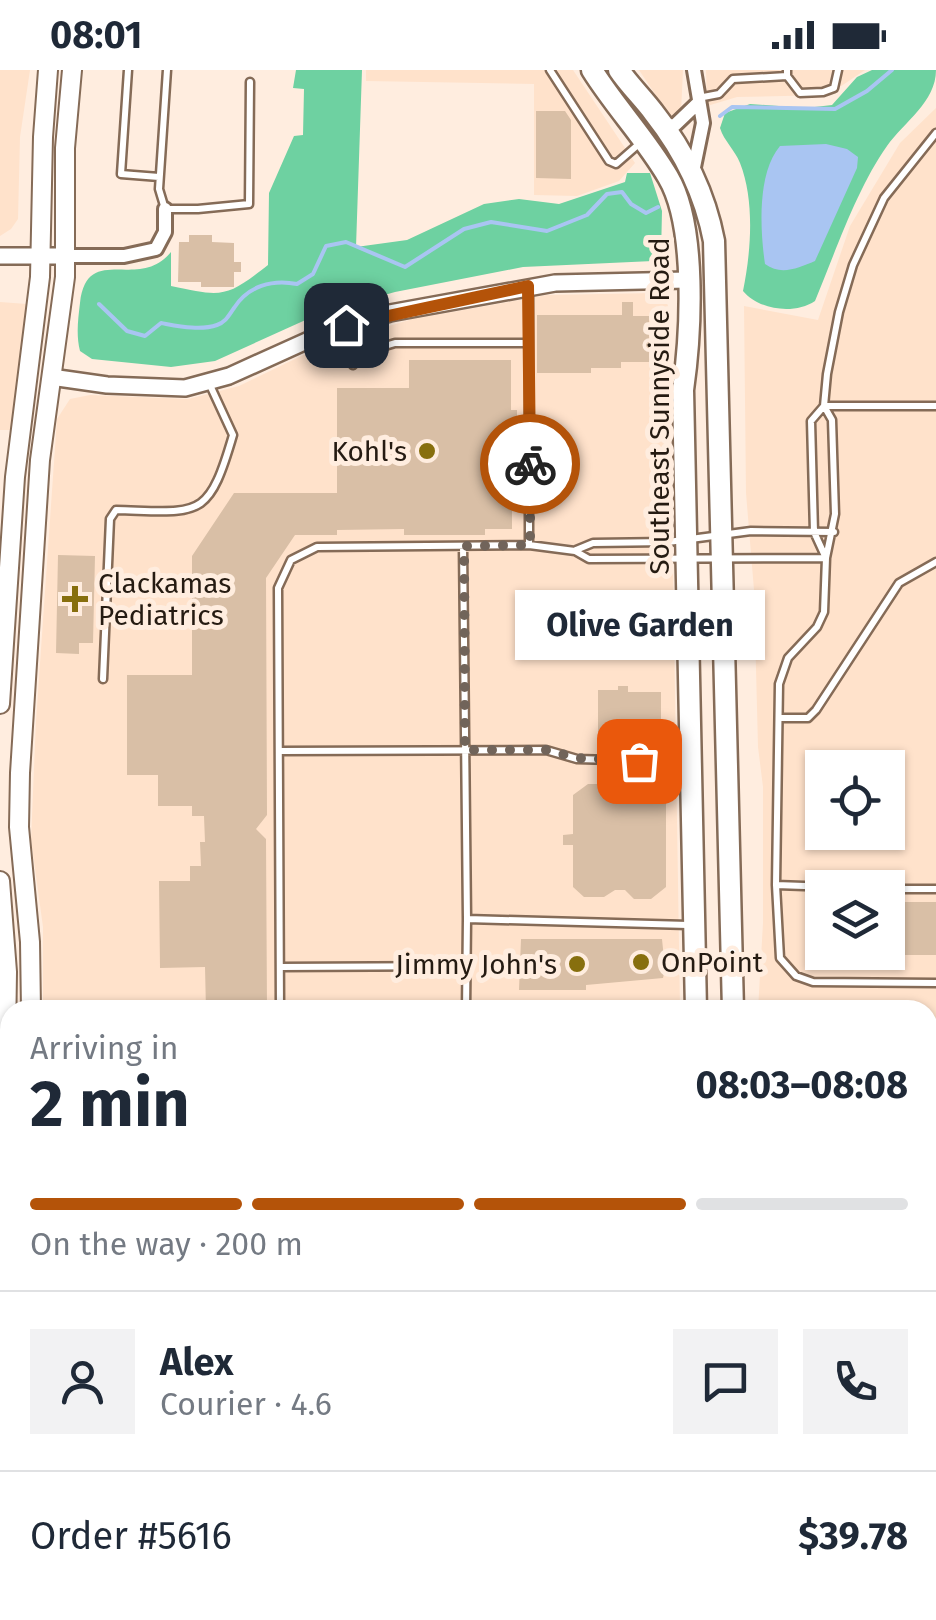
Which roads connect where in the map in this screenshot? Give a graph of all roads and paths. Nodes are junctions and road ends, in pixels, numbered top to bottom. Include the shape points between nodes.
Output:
1 (48, 70) edge
2 (72, 70) edge
3 (128, 70) edge
4 (167, 70) edge
5 (550, 70) edge
6 (592, 70) edge
7 (619, 70) edge
8 (694, 70) edge
9 (838, 70) edge
10 (787, 73) edge
11 (250, 82) dead end
12 (697, 101) junction
13 (664, 126) junction
14 (936, 133) edge
15 (643, 140) junction
16 (693, 174) junction
17 (159, 178) junction
18 (165, 209) junction
19 (0, 256) edge
20 (42, 256) junction
21 (65, 256) junction
22 (687, 280) junction
23 (528, 286) junction
24 (530, 343) junction
25 (353, 365) dead end
26 (51, 377) junction
27 (209, 383) junction
28 (824, 406) junction
29 (936, 406) edge
30 (814, 532) junction
31 (834, 532) junction
32 (722, 535) junction
33 (530, 545) junction
34 (464, 546) junction
35 (686, 549) junction
36 (575, 551) junction
37 (723, 558) junction
38 (826, 558) junction
39 (936, 562) edge
40 (102, 679) dead end
41 (0, 704) edge
42 (778, 718) junction
43 (465, 750) junction
44 (280, 751) junction
45 (691, 762) junction
46 (0, 881) edge
47 (776, 885) junction
48 (805, 886) edge
49 (905, 889) edge
50 (936, 889) edge
51 (466, 920) junction
52 (694, 925) junction
53 (3, 931) edge
54 (466, 966) junction
55 (280, 967) junction
56 (936, 983) edge
57 (4, 1000) edge
58 (31, 1000) edge
59 (280, 1000) edge
60 (466, 1000) edge
61 (696, 1000) edge
62 (732, 1000) edge

1 - 20 main road
2 - 21 main road
3 - 17 lane via 121,174
4 - 17 lane
5 - 15 lane via 609,161 621,161
6 - 15 main road, Southeast Sunnyside Road
7 - 13 main road, Southeast Sunnyside Road
8 - 12 street
9 - 10 lane via 834,88 823,92 800,93
10 - 12 lane via 733,80 719,94
11 - 18 lane via 249,204
12 - 13 street via 675,125
12 - 16 street via 703,123
13 - 16 main road, Southeast Sunnyside Road
14 - 28 lane via 884,198 860,249 836,324
15 - 22 main road, Southeast Sunnyside Road via 682,207
16 - 32 main road, Southeast Sunnyside Road via 716,260
17 - 18 lane
18 - 21 street via 156,249
19 - 20 street
20 - 21 street
20 - 41 main road via 15,476
21 - 26 main road
22 - 23 street
22 - 35 main road, Southeast Sunnyside Road
23 - 24 lane
23 - 27 street via 369,318
24 - 25 lane via 395,344 362,353
24 - 33 lane
26 - 27 street via 158,389
26 - 58 main road via 19,788
27 - 40 lane via 234,434 205,503 190,511 116,510 110,519
28 - 29 lane
28 - 30 lane via 810,421
28 - 31 lane via 832,420
30 - 31 lane
30 - 32 lane
30 - 38 lane
31 - 38 lane
32 - 35 lane
32 - 37 main road, Southeast Sunnyside Road
33 - 34 lane
33 - 36 lane
34 - 43 lane
34 - 44 lane via 317,547 291,560 278,588
35 - 36 lane via 593,543
35 - 36 lane via 589,560
35 - 37 lane
35 - 45 main road, Southeast Sunnyside Road
37 - 38 lane
37 - 62 main road, Southeast Sunnyside Road
38 - 42 lane via 824,612 782,668
39 - 42 lane via 899,583 883,602 808,718
42 - 47 lane
43 - 44 lane
43 - 45 lane
43 - 51 lane
44 - 55 lane
45 - 52 main road, Southeast Sunnyside Road
46 - 53 main road
47 - 48 lane
47 - 56 lane via 780,958 796,976 844,984
49 - 50 lane
51 - 52 lane
51 - 54 lane
52 - 61 main road, Southeast Sunnyside Road
53 - 57 main road
54 - 55 lane
54 - 60 lane
55 - 59 lane

